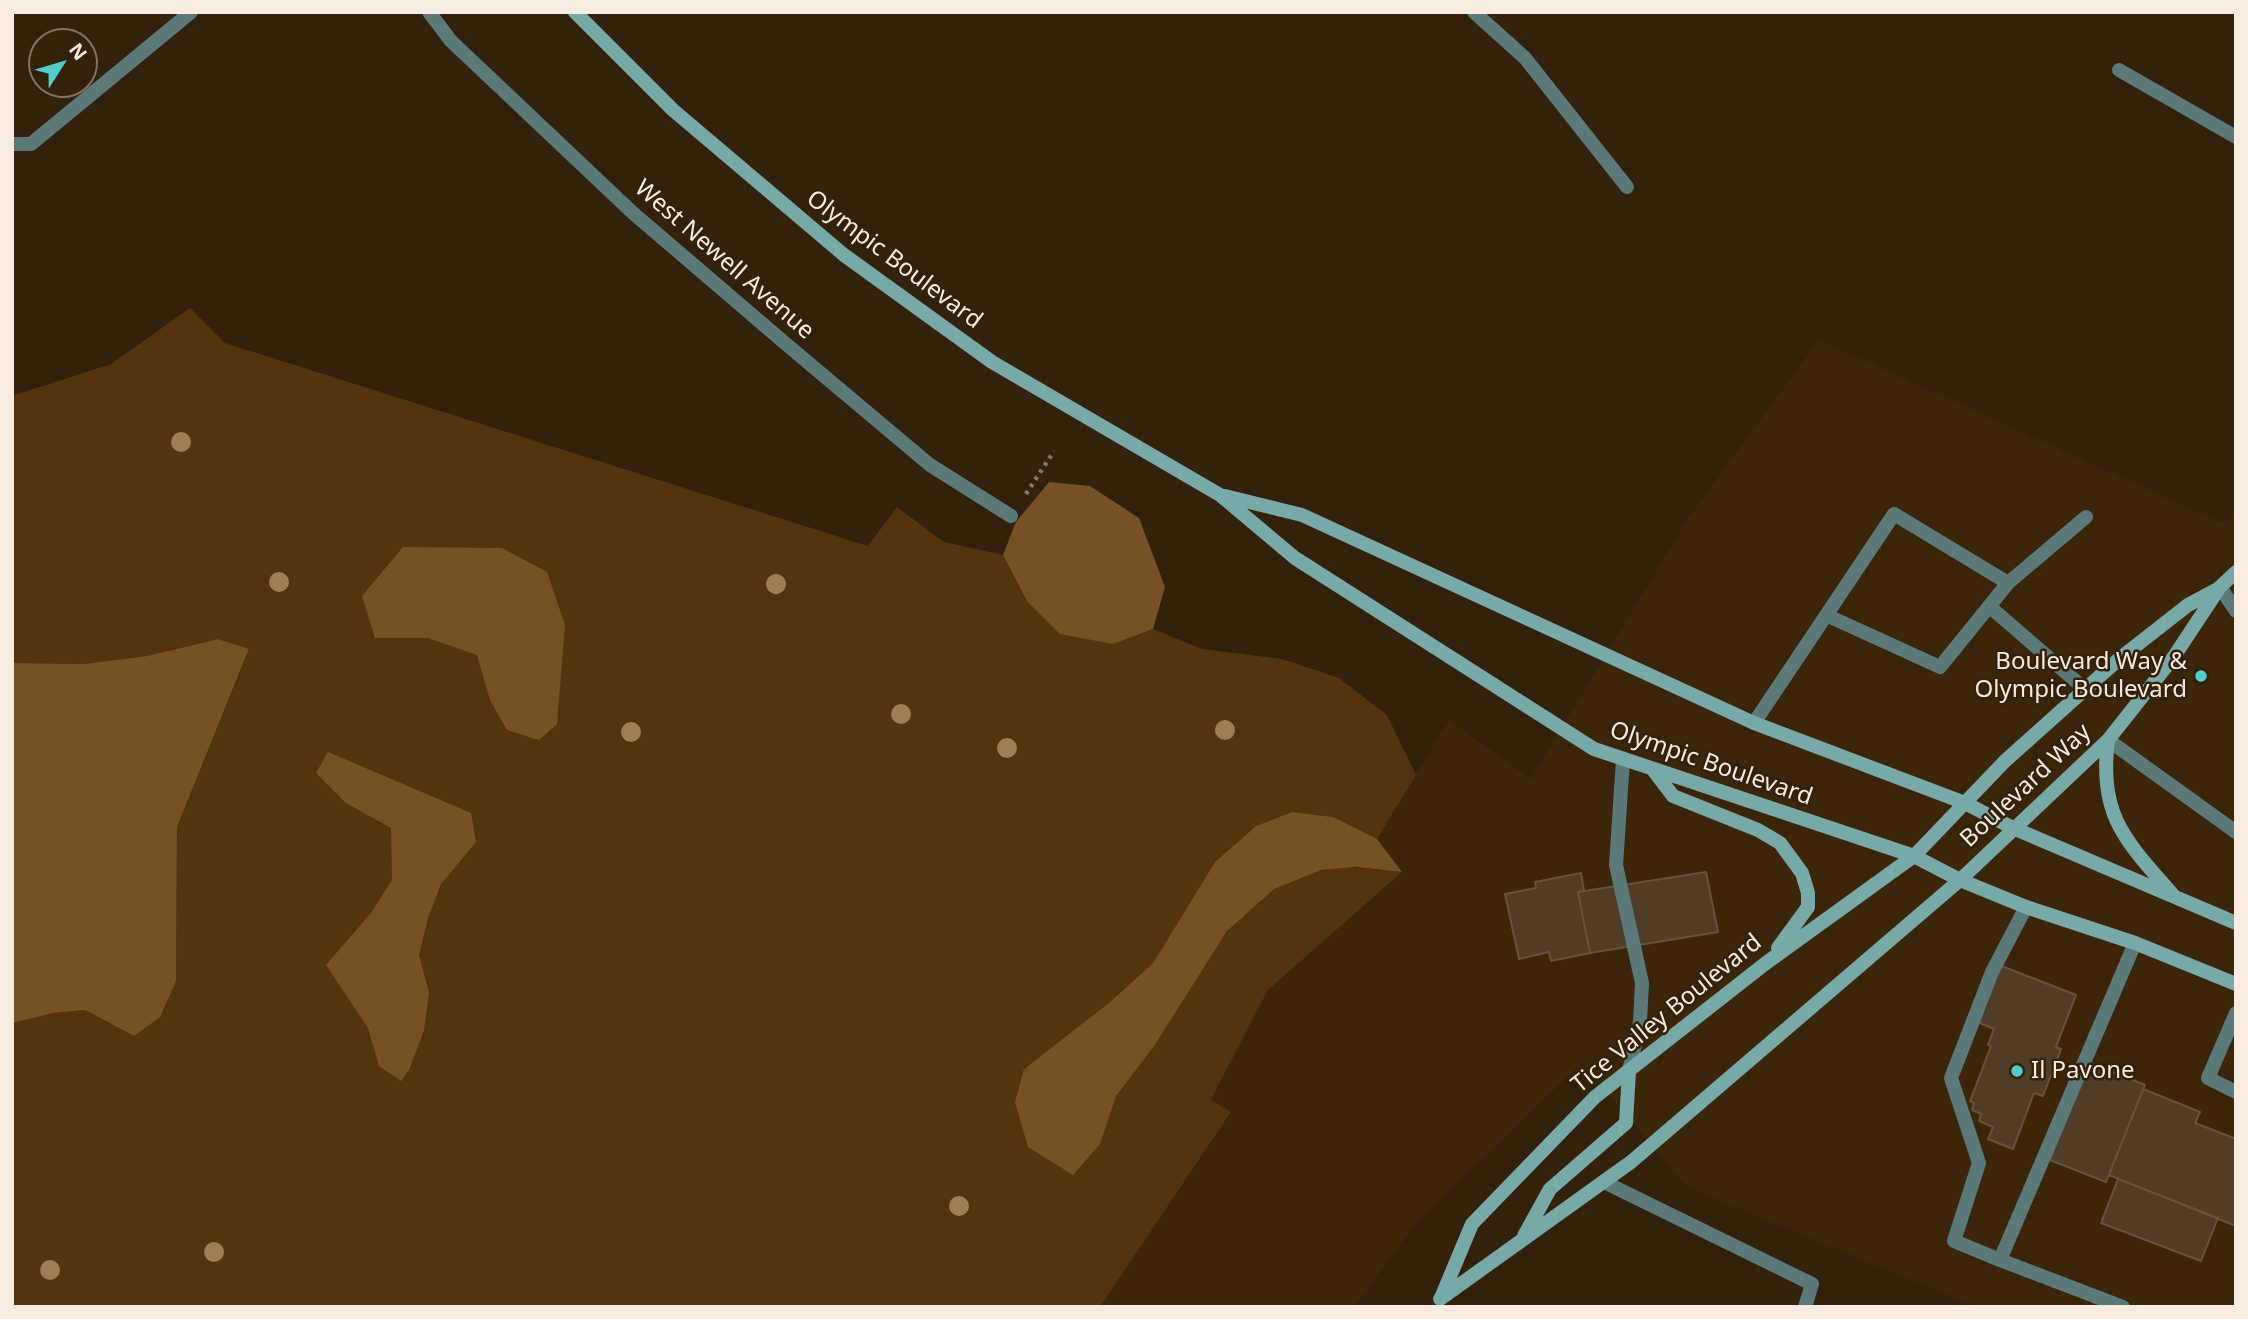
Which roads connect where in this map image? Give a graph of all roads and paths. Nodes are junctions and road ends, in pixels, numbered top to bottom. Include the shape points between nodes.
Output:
1 (191, 12) edge
2 (429, 12) edge
3 (575, 12) edge
4 (1474, 12) edge
5 (2119, 71) dead end
6 (2236, 137) edge
7 (12, 144) edge
8 (1627, 187) dead end
9 (1054, 451) dead end
10 (1220, 495) junction
11 (1011, 516) joint
12 (2086, 517) dead end
13 (2236, 572) edge
14 (2008, 583) junction
15 (2220, 587) junction
16 (1989, 606) junction
17 (2236, 611) edge
18 (1826, 615) junction
19 (2086, 690) junction
20 (1754, 723) junction
21 (2108, 740) junction
22 (1623, 760) junction
23 (1654, 771) junction
24 (1965, 803) junction
25 (2013, 828) junction
26 (2236, 832) edge
27 (1914, 856) junction
28 (1960, 880) junction
29 (2176, 898) junction
30 (2026, 907) junction
31 (2236, 923) edge
32 (2135, 943) junction
33 (1766, 963) junction
34 (2236, 984) edge
35 (2236, 1013) edge
36 (1629, 1071) junction
37 (2236, 1092) edge
38 (1604, 1182) junction
39 (1522, 1240) junction
40 (2000, 1260) junction
41 (1438, 1303) edge
42 (1805, 1307) edge
43 (2123, 1307) edge

1 - 7 street via 32,144
2 - 11 street, West Newell Avenue via 451,41 633,213 930,465
3 - 10 main road, Olympic Boulevard via 673,110 844,255 992,362
4 - 8 street via 1525,58
5 - 6 street
9 - 11 path
10 - 20 main road, Olympic Boulevard via 1302,515
10 - 22 main road, Olympic Boulevard via 1296,558 1594,749
12 - 14 street
13 - 15 main road, Boulevard Way
14 - 16 street
14 - 18 street via 1894,513
15 - 17 street
15 - 19 main road, Boulevard Way via 2188,605
15 - 21 main road, Boulevard Way via 2173,658
16 - 18 street via 1940,667
16 - 19 street
18 - 20 street
19 - 24 main road, Boulevard Way
20 - 24 main road, Olympic Boulevard
21 - 25 main road, Boulevard Way
21 - 26 street
21 - 29 main road via 2106,789 2119,826
22 - 23 main road, Olympic Boulevard
22 - 36 street via 1616,865 1642,983 1640,1022
23 - 27 main road, Olympic Boulevard
23 - 33 main road via 1674,796 1780,843 1802,873 1808,907
24 - 25 main road, Olympic Boulevard
24 - 27 main road, Tice Valley Boulevard
25 - 28 main road, Boulevard Way
25 - 29 main road, Olympic Boulevard
27 - 28 main road, Olympic Boulevard
27 - 33 main road, Tice Valley Boulevard
28 - 30 main road, Olympic Boulevard
28 - 38 main road, Tice Valley Boulevard
29 - 31 main road, Olympic Boulevard
30 - 32 main road, Olympic Boulevard
30 - 40 street via 1992,972 1951,1078 1979,1163 1954,1241
32 - 34 main road, Olympic Boulevard
32 - 40 street
33 - 36 main road, Tice Valley Boulevard
35 - 37 street via 2208,1078
36 - 39 main road via 1626,1124 1550,1189
36 - 41 main road, Tice Valley Boulevard via 1595,1097 1472,1224
38 - 39 main road, Tice Valley Boulevard
38 - 42 street via 1812,1284
39 - 41 main road, Tice Valley Boulevard
40 - 43 street

